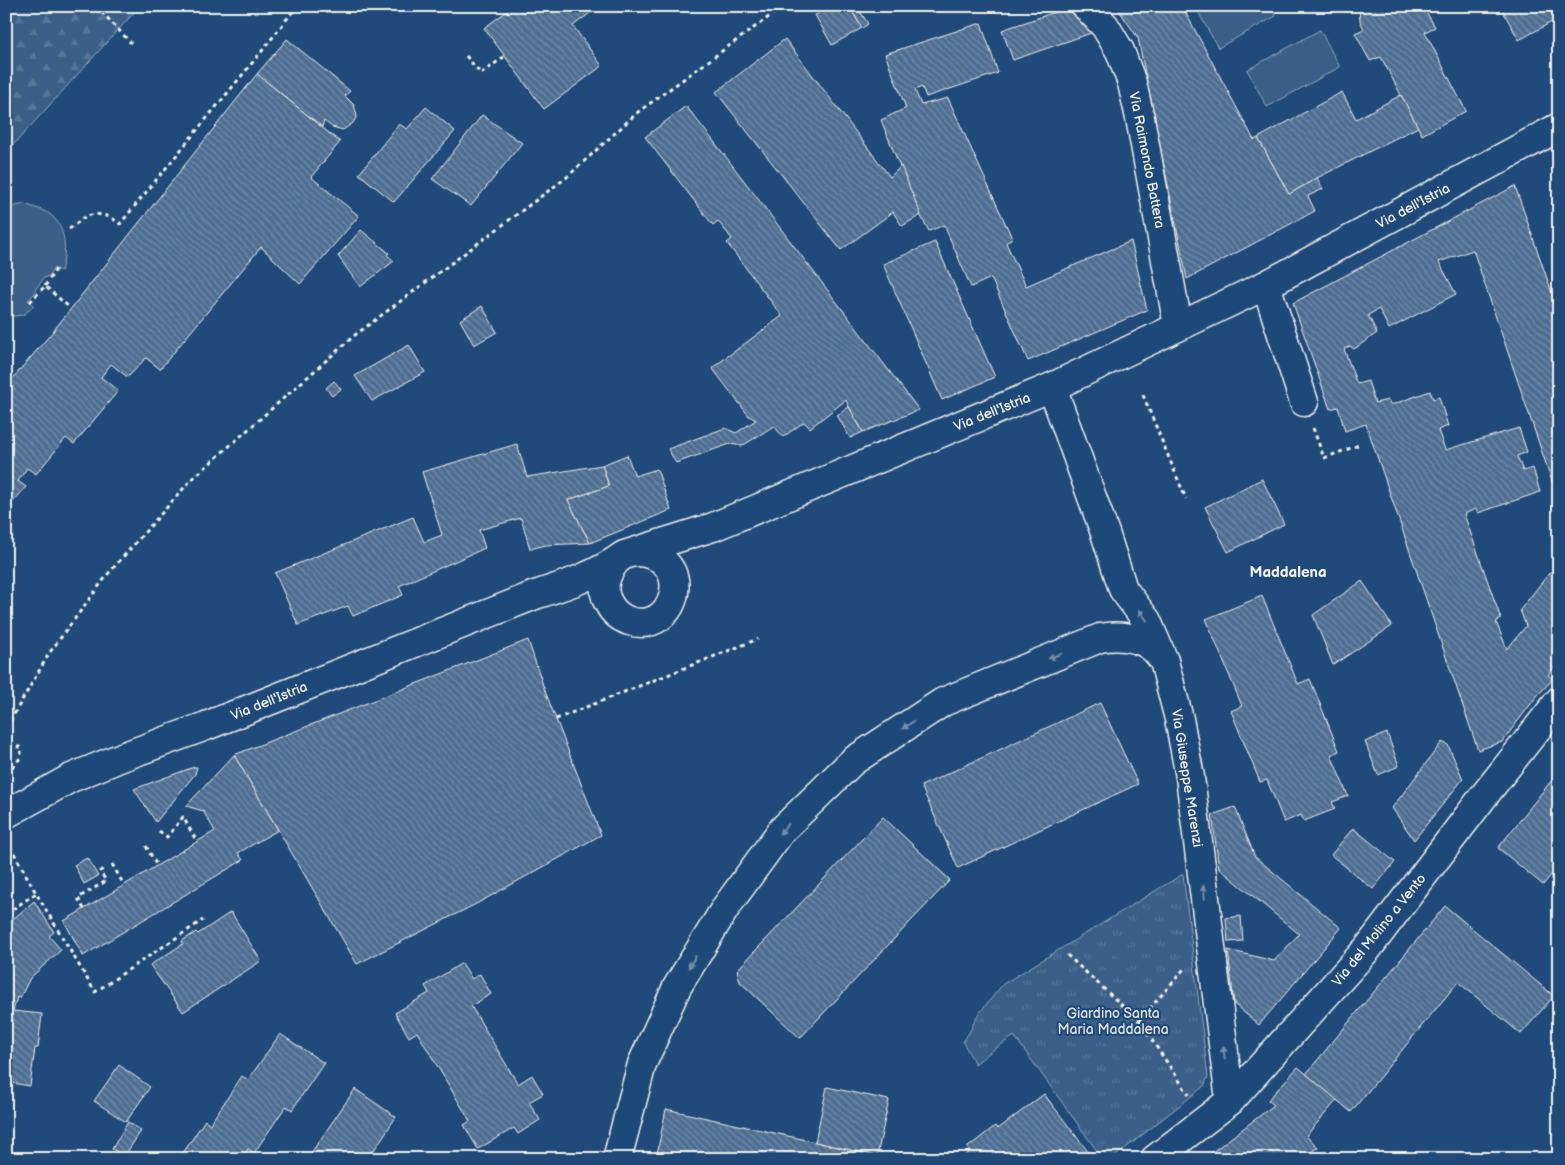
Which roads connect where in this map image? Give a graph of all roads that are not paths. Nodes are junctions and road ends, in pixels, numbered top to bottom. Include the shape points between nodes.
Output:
1 (1086, 6) edge
2 (1559, 127) edge
3 (1266, 285) junction
4 (1178, 326) junction
5 (1052, 387) junction
6 (1304, 402) road end
7 (714, 527) junction
8 (625, 557) junction
9 (673, 576) junction
10 (1123, 589) junction
11 (535, 595) junction
12 (608, 604) junction
13 (1100, 638) junction
14 (1164, 661) junction
15 (1559, 701) edge
16 (6, 814) edge
17 (1230, 1101) junction
18 (616, 1159) edge
19 (1155, 1159) edge

1 - 4 main road, Via Raimondo Battera via 1120,51 1132,83
2 - 3 main road, Via dell'Istria
3 - 4 main road, Via dell'Istria
3 - 6 main road
4 - 5 main road, Via dell'Istria
5 - 7 main road, Via dell'Istria
5 - 10 main road, Via Giuseppe Marenzi via 1106,533
7 - 8 main road, Via dell'Istria
7 - 9 main road, Via dell'Istria via 695,542
8 - 9 main road via 647,552 667,565
8 - 11 main road, Via dell'Istria via 578,581
8 - 12 main road via 608,571 605,581
9 - 12 main road, Via dell'Istria via 673,599 658,618 634,622 619,616
10 - 13 main road via 1117,612
14 -> 10 main road, Via Giuseppe Marenzi via 1147,621
11 - 12 main road, Via dell'Istria via 586,597
11 - 16 main road, Via dell'Istria via 71,778
13 - 14 main road via 1114,635 1132,639 1150,646
13 -> 18 main road via 943,702 853,760 782,830 726,906 677,987 642,1064
17 -> 14 main road, Via Giuseppe Marenzi via 1190,777
15 - 17 main road, Via del Molino a Vento via 1368,948
17 - 19 main road, Via del Molino a Vento

